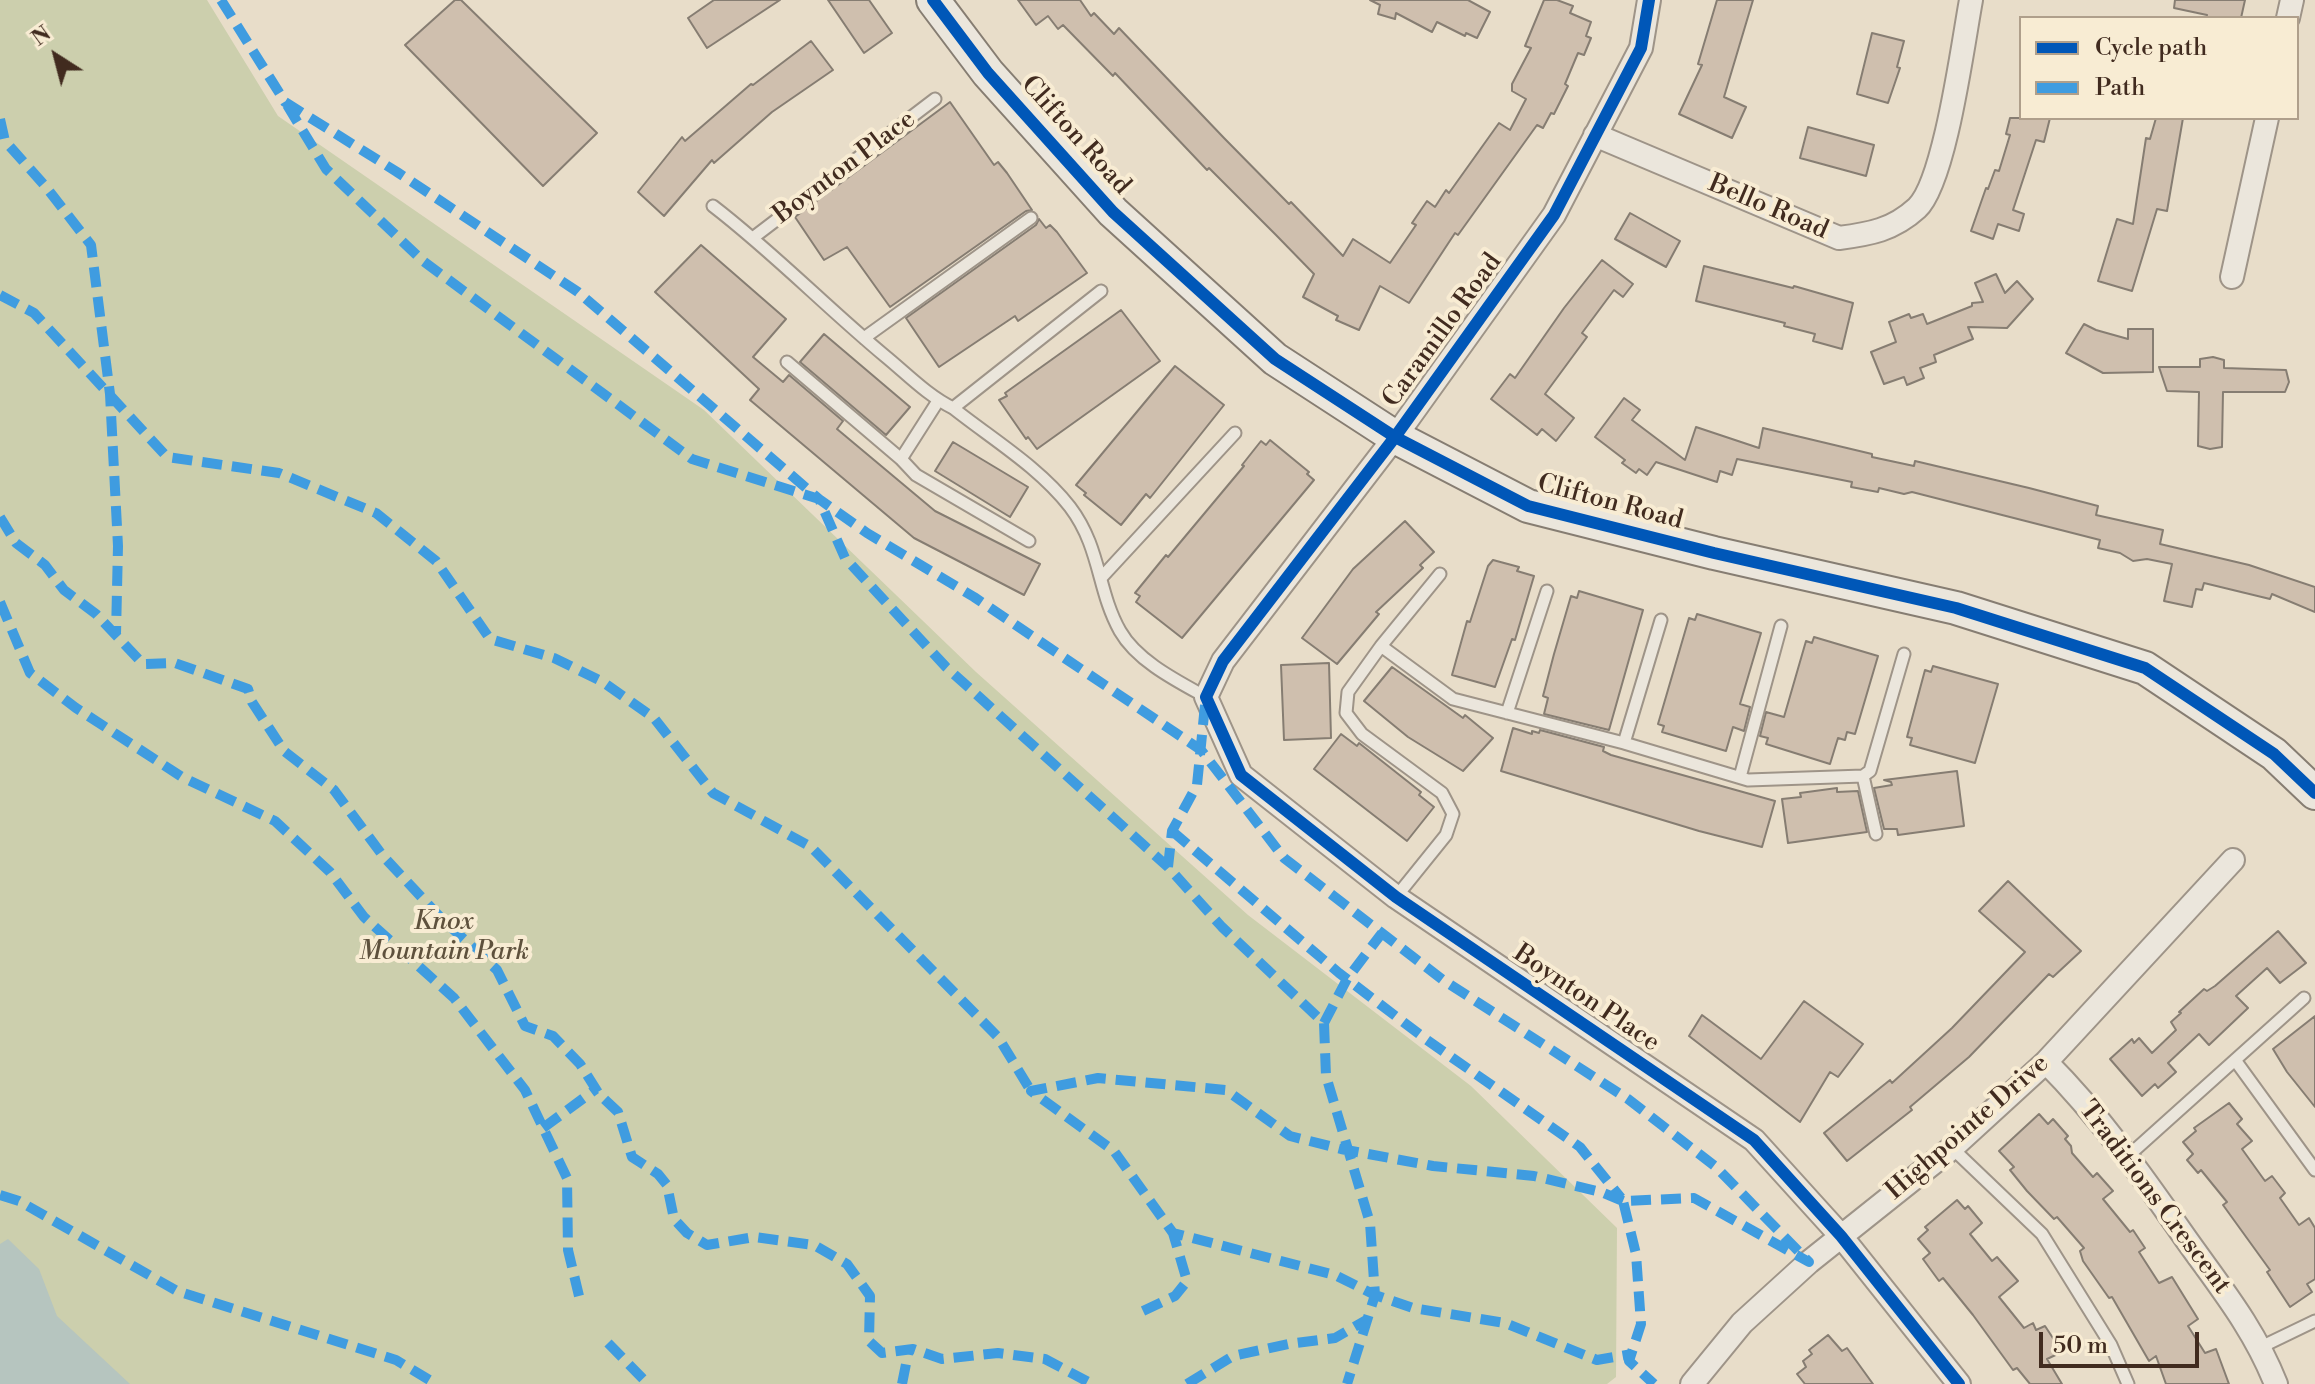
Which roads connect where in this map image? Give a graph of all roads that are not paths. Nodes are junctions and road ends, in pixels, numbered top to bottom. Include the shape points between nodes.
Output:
1 (933, 0) edge
2 (1649, 0) edge
3 (1971, 0) edge
4 (935, 99) dead end
5 (2267, 120) edge
6 (1595, 135) junction
7 (713, 206) dead end
8 (1031, 218) dead end
9 (754, 237) junction
10 (2232, 277) dead end
11 (1101, 291) dead end
12 (864, 338) junction
13 (787, 362) dead end
14 (938, 401) junction
15 (953, 408) junction
16 (1235, 433) dead end
17 (1395, 437) junction
18 (901, 459) junction
19 (1029, 541) dead end
20 (1440, 574) dead end
21 (1101, 578) junction
22 (1547, 591) dead end
23 (1661, 620) dead end
24 (1781, 626) dead end
25 (1381, 646) junction
26 (1904, 654) dead end
27 (1206, 697) junction
28 (1507, 713) junction
29 (1624, 743) junction
30 (1863, 776) junction
31 (1740, 777) junction
32 (2315, 793) edge
33 (1876, 834) dead end
34 (2233, 860) dead end
35 (1396, 897) junction
36 (2304, 998) dead end
37 (2235, 1060) junction
38 (2046, 1062) junction
39 (1952, 1148) junction
40 (2127, 1157) junction
41 (2315, 1170) edge
42 (1841, 1236) junction
43 (2315, 1321) edge
44 (2261, 1347) junction
45 (1692, 1384) edge
46 (1959, 1384) edge
47 (2128, 1384) edge
48 (2276, 1384) edge

1 - 17 main road, Clifton Road via 988,73 1113,212 1275,359
2 - 6 street, Caramillo Road via 1641,48
3 - 6 street, Bello Road via 1940,164 1919,206 1880,232 1839,238
4 - 9 lane, Boynton Place
5 - 10 street
6 - 17 street, Caramillo Road via 1554,215
7 - 9 lane, Boynton Place
8 - 12 lane
9 - 12 lane, Boynton Place
11 - 15 lane
12 - 14 lane, Boynton Place
13 - 18 lane
14 - 15 lane, Boynton Place
14 - 18 lane
15 - 21 lane, Boynton Place via 1038,474 1069,506 1090,539
16 - 21 lane
17 - 27 street, Caramillo Road via 1223,661
17 - 32 main road, Clifton Road via 1528,506 1956,608 2145,668 2274,754
18 - 19 lane via 916,475
20 - 25 lane
21 - 27 lane, Boynton Place via 1121,633 1158,670
22 - 28 lane
23 - 29 lane
24 - 31 lane
25 - 28 lane via 1453,699
25 - 35 lane via 1348,692 1346,713 1362,734 1442,793 1453,814 1446,835
26 - 30 lane via 1870,771
27 - 35 street, Boynton Place via 1241,775
28 - 29 lane
29 - 31 lane
30 - 31 lane
30 - 33 lane
34 - 38 street, Highpointe Drive
35 - 42 street, Boynton Place via 1754,1140
36 - 37 lane
37 - 40 lane
37 - 41 lane
38 - 39 street, Highpointe Drive
38 - 40 street, Traditions Crescent
39 - 42 street, Highpointe Drive
39 - 47 lane via 2042,1234 2111,1345
40 - 44 street, Traditions Crescent
42 - 45 street, Highpointe Drive via 1742,1323
42 - 46 street, Boynton Place
43 - 44 lane
44 - 48 street, Traditions Crescent

